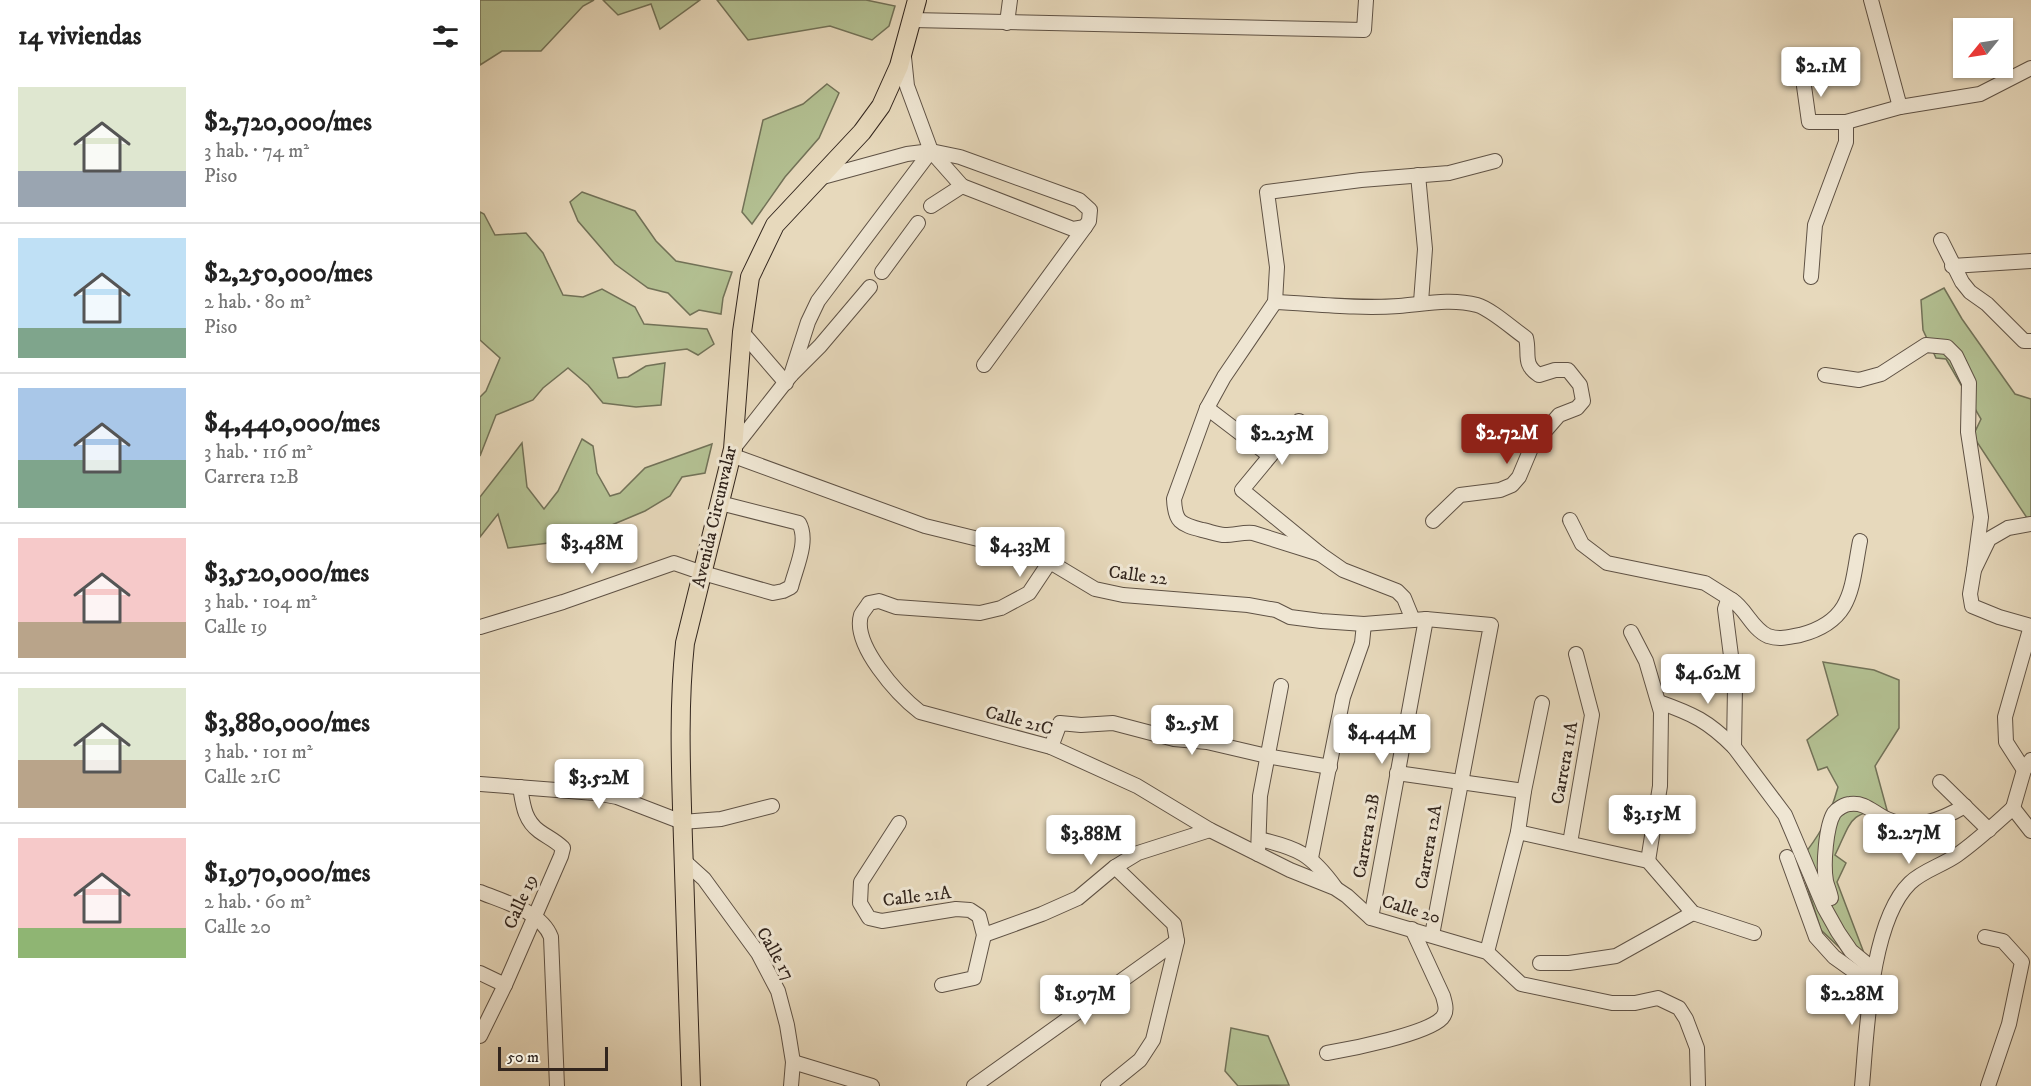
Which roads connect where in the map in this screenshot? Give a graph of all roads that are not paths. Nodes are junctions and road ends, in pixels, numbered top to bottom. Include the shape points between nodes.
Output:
1 (917, 0) edge
2 (1010, 0) edge
3 (1871, 0) edge
4 (1368, 1) edge
5 (912, 20) junction
6 (1007, 23) junction
7 (903, 51) junction
8 (2031, 68) edge
9 (1803, 79) dead end
10 (1900, 107) junction
11 (1846, 122) junction
12 (931, 151) junction
13 (1495, 161) dead end
14 (1418, 175) junction
15 (819, 178) junction
16 (962, 186) junction
17 (931, 206) dead end
18 (918, 223) dead end
19 (1085, 227) junction
20 (1941, 240) dead end
21 (2031, 261) edge
22 (1952, 266) junction
23 (882, 272) dead end
24 (1811, 277) dead end
25 (870, 287) dead end
26 (1275, 302) junction
27 (1421, 302) junction
28 (742, 332) junction
29 (2031, 341) edge
30 (984, 365) dead end
31 (1825, 375) dead end
32 (788, 379) junction
33 (1207, 408) junction
34 (1299, 421) dead end
35 (732, 452) junction
36 (1270, 456) junction
37 (720, 502) junction
38 (1570, 520) dead end
39 (1433, 521) dead end
40 (2031, 524) edge
41 (1860, 541) dead end
42 (1320, 554) junction
43 (1051, 560) junction
44 (1974, 570) junction
45 (702, 573) junction
46 (1732, 600) junction
47 (1420, 620) junction
48 (1364, 624) junction
49 (1491, 625) joint
50 (2031, 626) edge
51 (480, 627) edge
52 (1631, 632) dead end
53 (1576, 654) dead end
54 (1281, 686) dead end
55 (1659, 702) junction
56 (1542, 703) dead end
57 (1051, 747) junction
58 (1734, 747) junction
59 (1267, 756) junction
60 (2028, 765) edge
61 (1330, 767) junction
62 (1397, 773) junction
63 (1460, 781) junction
64 (1940, 782) dead end
65 (480, 783) edge
66 (520, 787) junction
67 (1524, 791) junction
68 (772, 806) dead end
69 (1965, 806) junction
70 (2013, 808) junction
71 (682, 822) junction
72 (899, 823) dead end
73 (1210, 830) junction
74 (1989, 830) junction
75 (2031, 830) edge
76 (1518, 832) junction
77 (1259, 839) junction
78 (1569, 843) junction
79 (1258, 855) junction
80 (1787, 857) dead end
81 (1311, 858) junction
82 (683, 860) junction
83 (1648, 861) junction
84 (1115, 867) junction
85 (1335, 888) junction
86 (480, 891) edge
87 (1832, 898) dead end
88 (1692, 913) junction
89 (535, 916) junction
90 (1371, 918) junction
91 (1412, 929) junction
92 (1754, 933) dead end
93 (984, 935) junction
94 (1432, 935) junction
95 (1985, 937) dead end
96 (1177, 941) junction
97 (1487, 952) junction
98 (1540, 963) dead end
99 (480, 973) edge
100 (1873, 977) junction
101 (505, 985) junction
102 (942, 985) dead end
103 (480, 1036) edge
104 (1327, 1053) dead end
105 (793, 1062) junction
106 (1113, 1084) edge
107 (557, 1086) edge
108 (691, 1086) edge
109 (791, 1086) edge
110 (872, 1086) edge
111 (974, 1086) edge
112 (1698, 1086) edge
113 (1862, 1086) edge
114 (1988, 1086) edge

1 - 5 main road, Avenida Circunvalar
2 - 6 street
3 - 10 street
4 - 6 street via 1364,30
5 - 6 street
5 - 7 main road, Avenida Circunvalar
7 - 12 street via 907,86
7 - 15 main road, Avenida Circunvalar via 881,106
8 - 10 street via 1980,94
9 - 11 street via 1809,122
10 - 11 street
11 - 24 street via 1846,142 1815,225
12 - 15 street
12 - 16 street
12 - 19 street via 960,157 1079,200 1090,210
12 - 32 street via 818,301
13 - 14 street
14 - 26 street via 1267,192 1277,267
14 - 27 street via 1425,249
15 - 28 main road, Avenida Circunvalar via 775,225 750,277
16 - 17 street
16 - 19 street via 1073,229
18 - 23 street
19 - 30 street
20 - 22 street
21 - 22 street
22 - 29 street via 1970,292 2024,341
25 - 32 street
26 - 27 street via 1357,307
26 - 33 street
27 - 39 street via 1478,305 1485,309 1526,338 1531,370 1539,375 1568,370 1580,386 1583,401 1577,408 1559,415 1532,446 1512,485 1460,495
28 - 32 street
28 - 35 main road, Avenida Circunvalar
31 - 44 street via 1859,380 1881,374 1926,345 1947,347 1956,356 1969,384 1968,432 1981,518
32 - 35 street
33 - 36 street
33 - 42 street via 1174,499 1177,518 1184,525 1224,535 1253,533
34 - 36 street
35 - 37 main road, Avenida Circunvalar
35 - 43 street, Calle 22 via 925,526
36 - 42 street via 1242,490
37 - 45 main road, Avenida Circunvalar
37 - 45 street via 799,523 804,540 791,587 783,591 773,593
38 - 46 street via 1582,544 1607,562 1705,583
40 - 44 street via 2008,528 1989,539
41 - 46 street via 1848,600 1841,613 1809,632 1782,639 1766,635
42 - 47 street via 1343,570 1397,591
43 - 48 street, Calle 22 via 1095,588 1123,595 1248,605 1290,617
43 - 57 street, Calle 21C via 1029,593 1001,608 980,613 896,607 879,601 869,603 861,615 861,632 882,675 920,712
44 - 50 street via 1972,606
45 - 51 street via 674,562
45 - 71 main road, Avenida Circunvalar via 682,666
46 - 58 street via 1725,609 1736,687
47 - 48 street, Calle 22
47 - 49 street, Calle 22
47 - 62 street, Carrera 12B
48 - 61 street via 1362,643 1343,697
49 - 63 street, Carrera 12A
50 - 60 street via 2005,717 2006,742
52 - 55 street via 1646,661
53 - 78 street, Carrera 11A via 1592,715
54 - 59 street
55 - 58 street via 1714,726
55 - 83 street via 1660,786
56 - 67 street
57 - 59 street via 1060,723 1113,723
57 - 73 street, Calle 21C via 1137,786
58 - 100 street via 1785,814 1838,933
59 - 61 street
59 - 77 street via 1258,811
60 - 70 street
61 - 81 street
62 - 63 street
62 - 90 street, Carrera 12B
63 - 67 street
63 - 94 street, Carrera 12A
64 - 69 street
65 - 66 street
66 - 71 street via 617,797
66 - 89 street, Calle 19 via 526,818 563,848
67 - 76 street
68 - 71 street via 721,819
69 - 74 street
69 - 87 street via 1944,819 1917,825 1888,819 1863,804 1847,804 1834,812 1825,868
70 - 74 street
70 - 75 street
71 - 82 main road, Avenida Circunvalar
72 - 93 street, Calle 21A via 861,882 860,903 869,918 882,921 970,910 979,916
73 - 79 street, Calle 21C
73 - 84 street via 1138,853
74 - 100 street via 1910,883 1896,903 1878,946
76 - 78 street
76 - 97 street
77 - 79 street
77 - 81 street via 1294,848
78 - 83 street
79 - 85 street, Calle 20
80 - 100 street via 1816,937 1834,957
81 - 85 street
82 - 105 street, Calle 17 via 704,879 758,953 778,991
82 - 108 main road, Avenida Circunvalar
83 - 88 street
84 - 93 street via 1078,898
84 - 96 street via 1173,924
85 - 90 street, Calle 20
86 - 89 street
88 - 92 street
88 - 98 street via 1616,956
89 - 101 street, Calle 19
89 - 107 street via 551,937
90 - 91 street, Calle 20
91 - 94 street, Calle 20
91 - 104 street via 1443,996 1443,1017 1412,1033
93 - 102 street via 974,978
94 - 97 street, Calle 20
95 - 114 street via 2003,941 2022,963
96 - 106 street via 1153,1040 1140,1060
96 - 111 street
97 - 112 street, Calle 20 via 1521,984 1612,1003 1658,999 1679,1008 1697,1048
99 - 101 street
100 - 113 street
101 - 103 street, Calle 19
105 - 109 street, Calle 17
105 - 110 street

